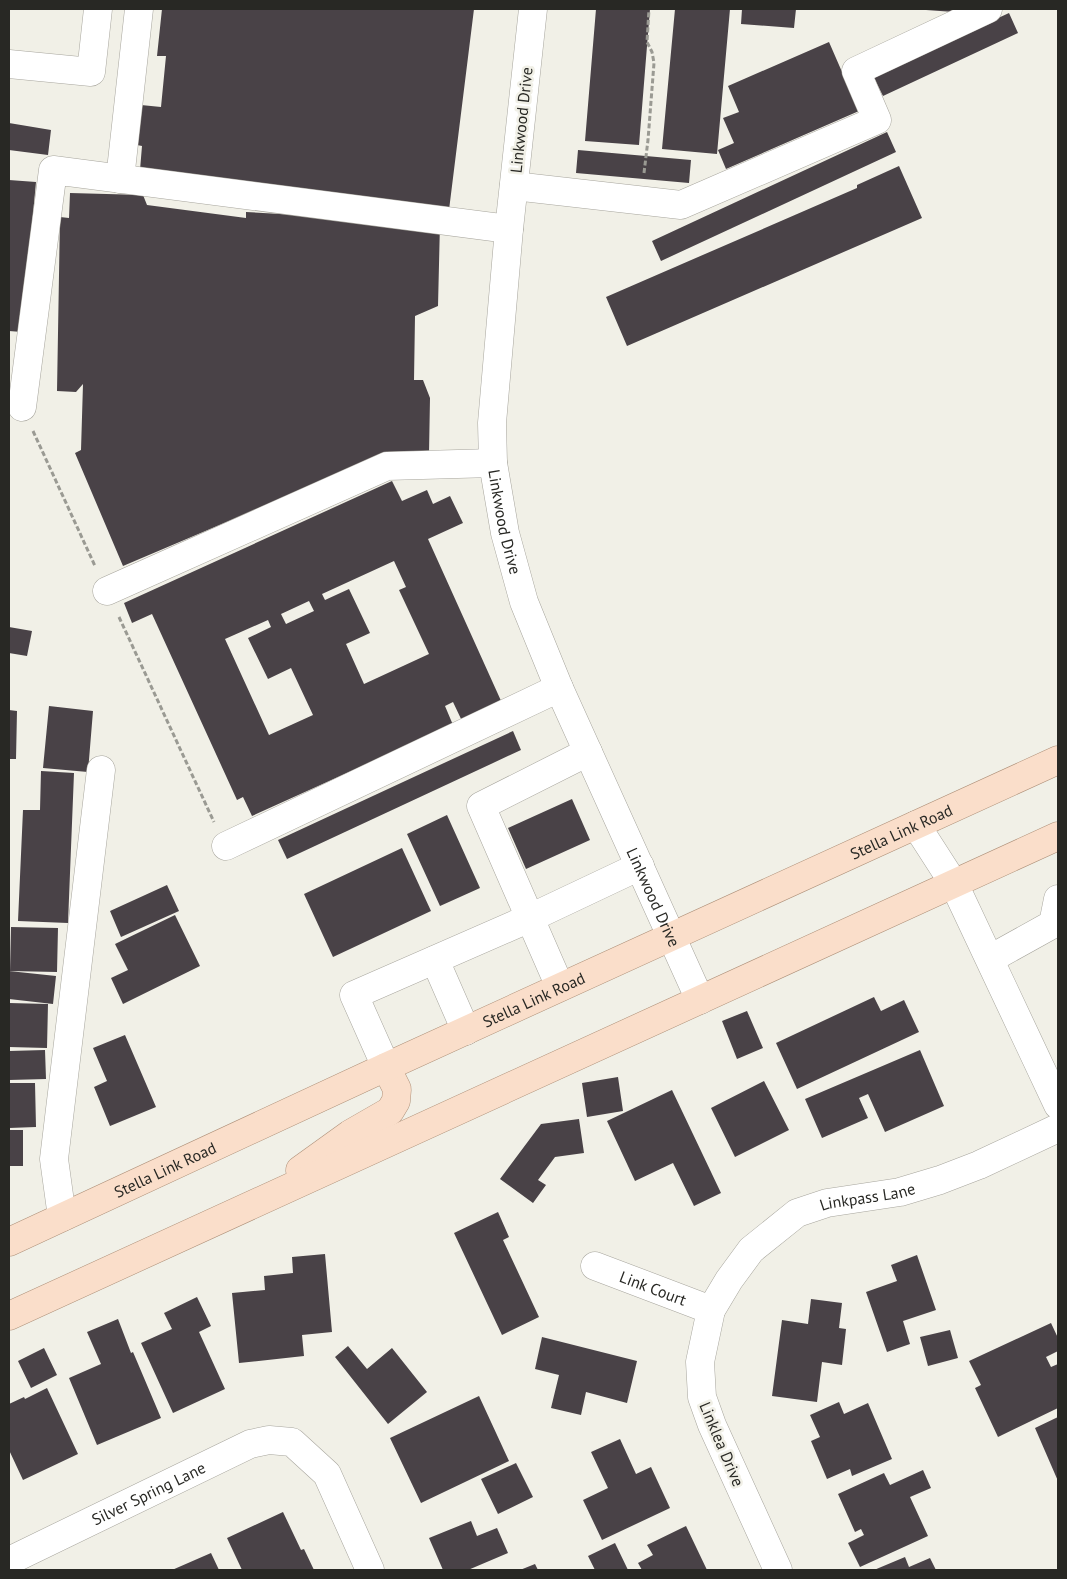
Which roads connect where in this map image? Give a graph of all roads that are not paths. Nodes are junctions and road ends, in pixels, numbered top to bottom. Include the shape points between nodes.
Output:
1 (98, 9) edge
2 (139, 9) edge
3 (532, 9) edge
4 (988, 9) edge
5 (9, 64) edge
6 (120, 179) junction
7 (514, 186) junction
8 (509, 229) junction
9 (22, 407) road end
10 (493, 463) junction
11 (107, 591) road end
12 (559, 688) junction
13 (588, 752) junction
14 (1058, 760) edge
15 (101, 770) dead end
16 (916, 825) junction
17 (1058, 836) edge
18 (226, 846) road end
19 (640, 866) junction
20 (954, 884) junction
21 (1058, 899) edge
22 (530, 918) junction
23 (672, 936) junction
24 (990, 959) junction
25 (435, 960) junction
26 (560, 988) junction
27 (700, 1000) junction
28 (466, 1031) junction
29 (386, 1067) junction
30 (1058, 1105) edge
31 (1058, 1128) edge
32 (254, 1203) junction
33 (62, 1217) junction
34 (9, 1242) edge
35 (595, 1266) dead end
36 (711, 1310) junction
37 (9, 1316) edge
38 (9, 1560) edge
39 (370, 1570) edge
40 (778, 1570) edge

1 - 5 street via 91,72
2 - 6 street
3 - 7 street, Linkwood Drive
4 - 7 street via 856,71 877,120 681,205
6 - 8 street
6 - 9 street via 53,170
7 - 8 street, Linkwood Drive
8 - 10 street, Linkwood Drive via 492,423
10 - 11 street via 387,466
10 - 12 street, Linkwood Drive via 504,533 524,602
12 - 13 street, Linkwood Drive
12 - 18 street
13 - 19 street, Linkwood Drive
13 - 22 street via 481,806
14 - 16 main road, Stella Link Road
15 - 33 street via 54,1159
16 - 20 street
16 - 23 main road, Stella Link Road
17 - 20 main road
19 - 22 street
19 - 23 street, Linkwood Drive
20 - 24 street
20 - 27 main road
21 - 24 street via 1053,924
22 - 25 street
22 - 26 street
23 - 26 main road, Stella Link Road
23 - 27 street, Linkwood Drive
24 - 30 street
25 - 28 street
25 - 29 street via 354,995
26 - 28 main road, Stella Link Road
27 - 32 main road
28 - 29 main road, Stella Link Road
29 - 32 main road via 397,1089 396,1101 390,1111 350,1134
29 - 33 main road, Stella Link Road
31 - 36 street, Linkpass Lane via 940,1180 900,1192 827,1203 797,1213 751,1250
32 - 37 main road
33 - 34 main road, Stella Link Road
35 - 36 street, Link Court
36 - 40 street, Linklea Drive via 700,1362 702,1397
38 - 39 street, Silver Spring Lane via 250,1444 270,1440 292,1442 327,1474

